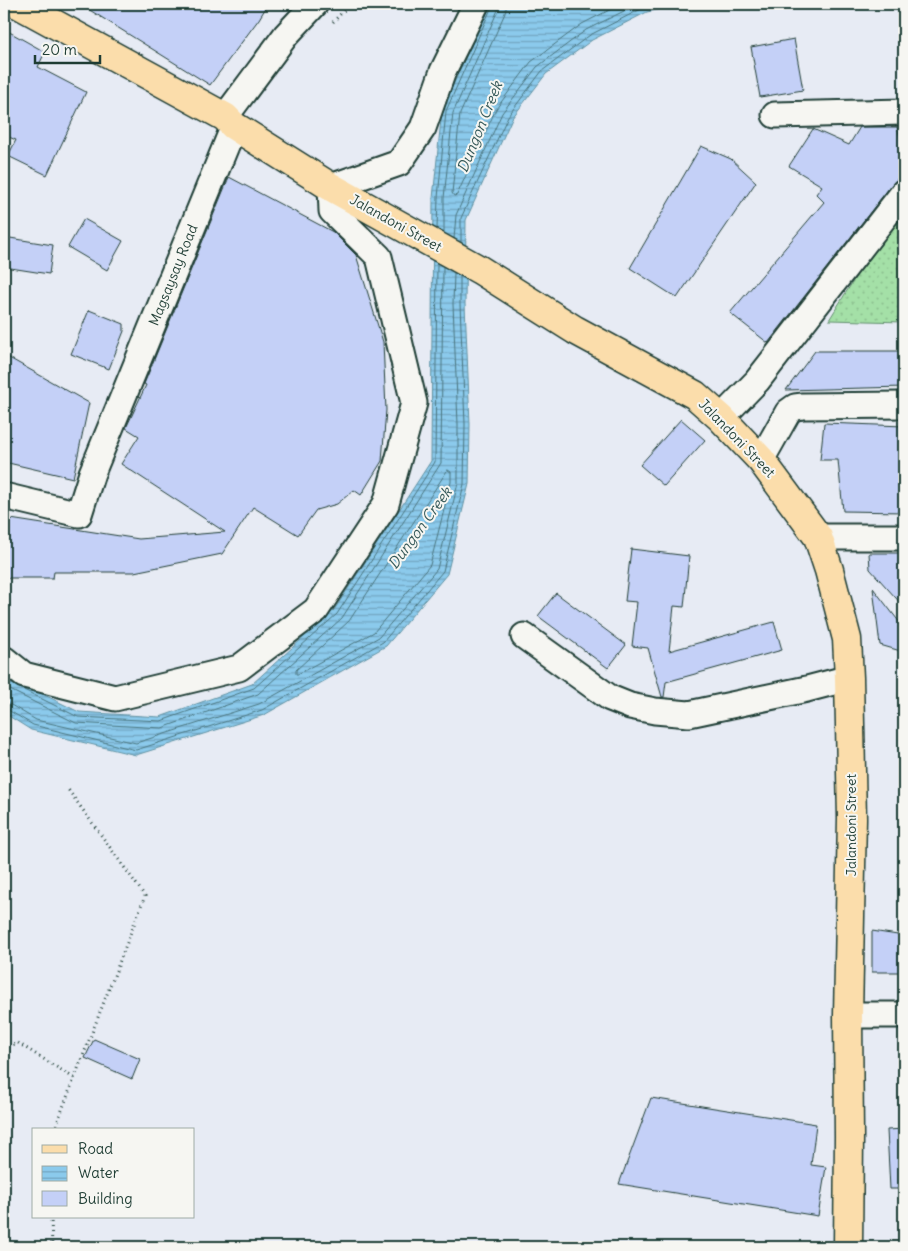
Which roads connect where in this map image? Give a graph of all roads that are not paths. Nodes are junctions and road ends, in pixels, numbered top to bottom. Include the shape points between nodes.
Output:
1 (18, 4) edge
2 (315, 4) edge
3 (476, 4) edge
4 (904, 112) edge
5 (775, 115) dead end
6 (230, 122) junction
7 (340, 191) junction
8 (904, 192) edge
9 (904, 405) edge
10 (721, 418) junction
11 (761, 460) junction
12 (4, 496) edge
13 (818, 537) junction
14 (904, 537) edge
15 (524, 636) dead end
16 (4, 659) edge
17 (849, 678) junction
18 (848, 1015) junction
19 (904, 1015) edge
20 (848, 1247) edge

1 - 6 main road, Jalandoni Street
2 - 6 street, Magsaysay Road via 286,35
3 - 7 street via 443,71 423,128 399,163
4 - 5 street
6 - 7 main road, Jalandoni Street
6 - 12 street, Magsaysay Road via 92,473 79,514
7 - 10 main road, Jalandoni Street via 480,270 575,330 695,395
7 - 16 street via 332,211 380,257 414,403 386,504 316,610 239,668 115,698 24,675
8 - 10 street via 757,381
9 - 11 street via 795,407 788,412
10 - 11 main road, Jalandoni Street
11 - 13 main road, Jalandoni Street
13 - 14 street
13 - 17 main road, Jalandoni Street via 847,640
15 - 17 street via 610,698 655,711 689,714
17 - 18 main road, Jalandoni Street via 852,818
18 - 19 street
18 - 20 main road, Jalandoni Street

